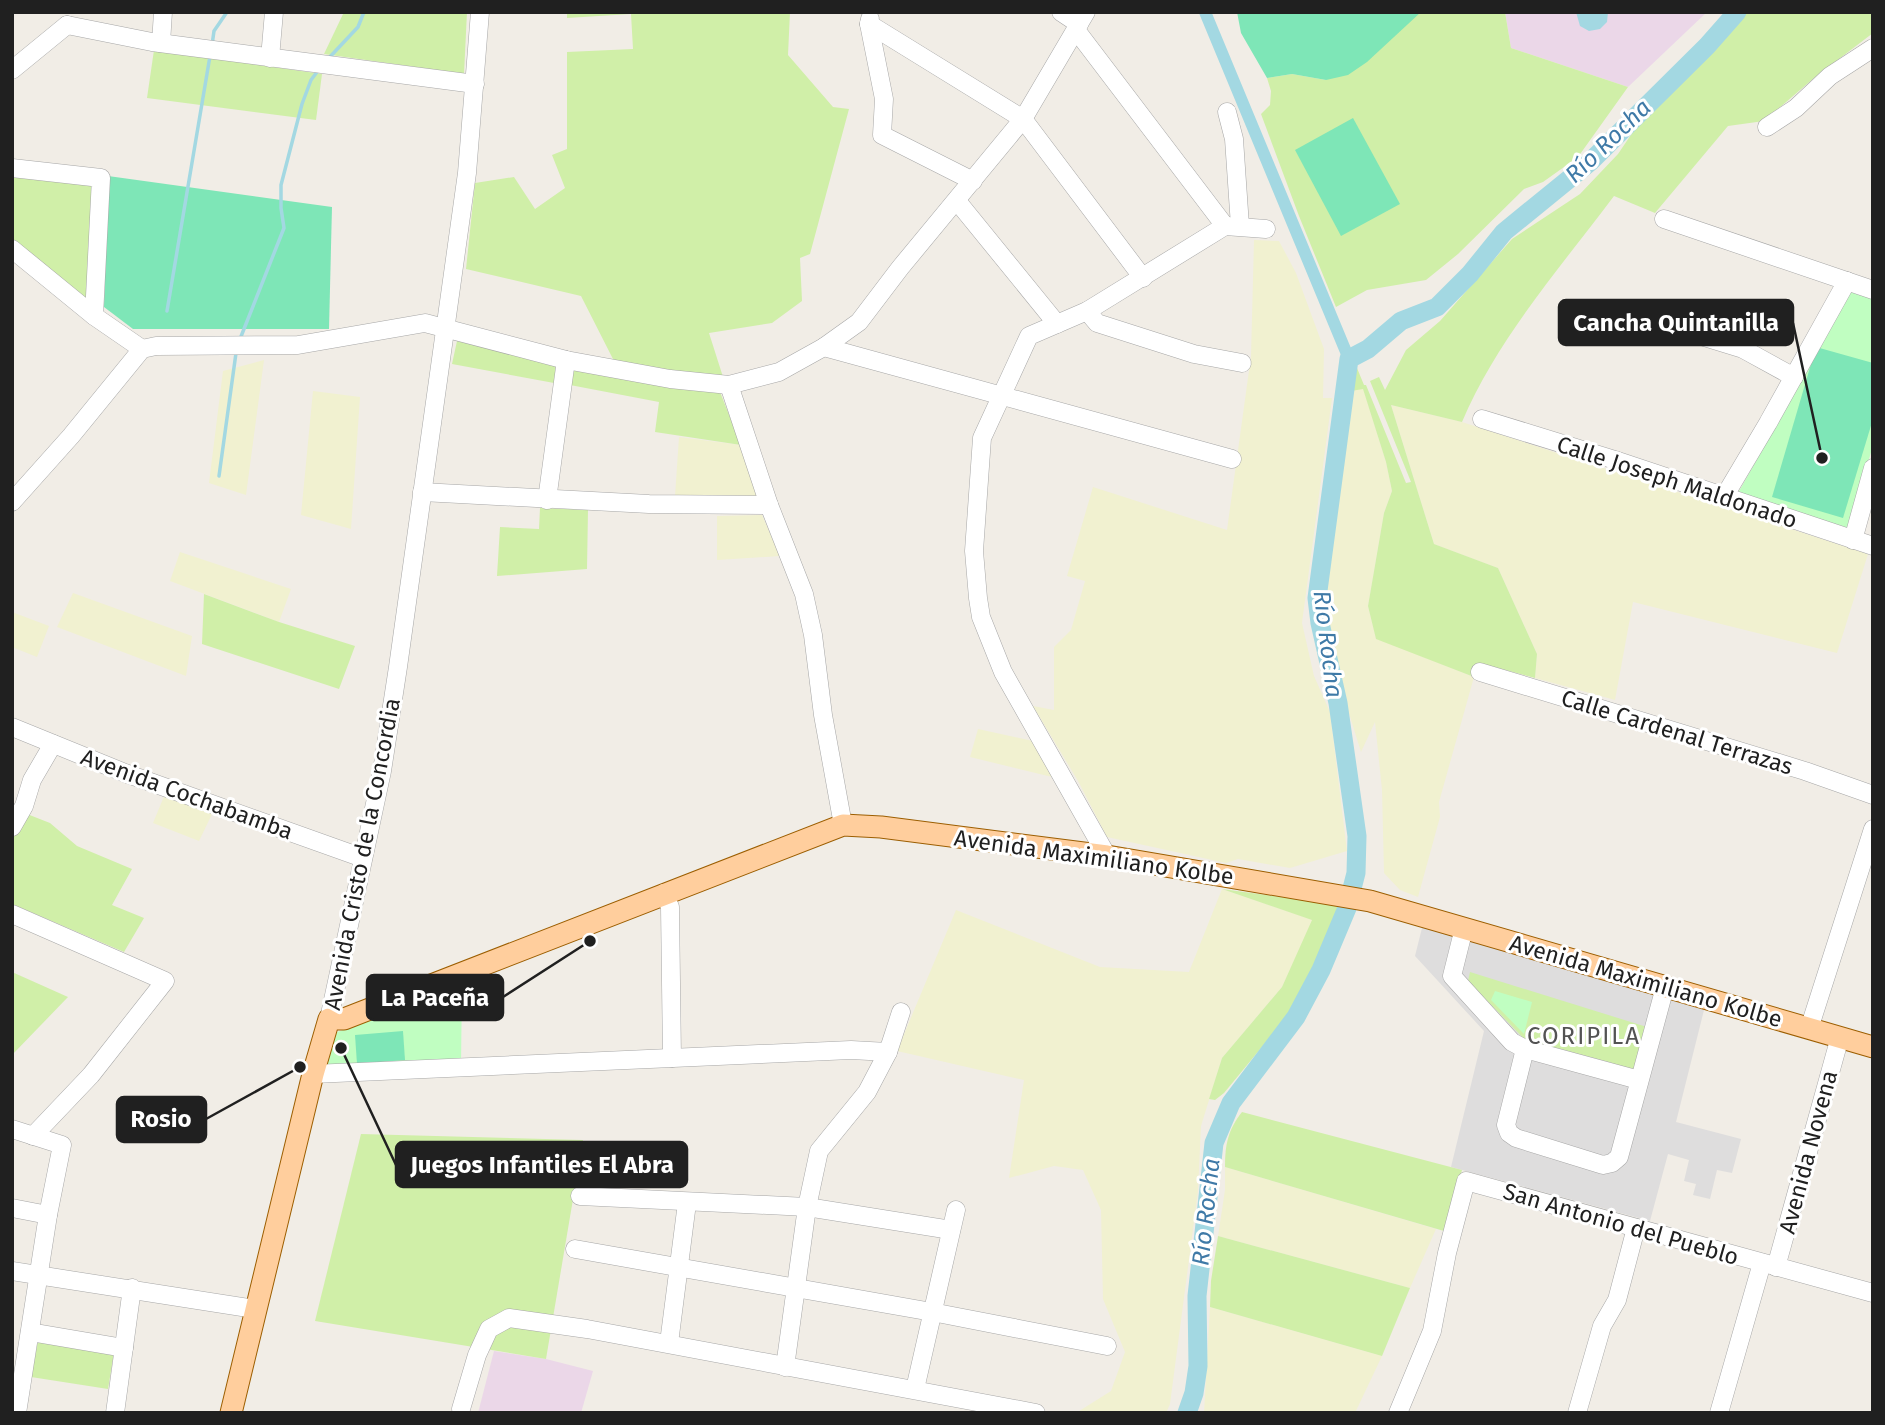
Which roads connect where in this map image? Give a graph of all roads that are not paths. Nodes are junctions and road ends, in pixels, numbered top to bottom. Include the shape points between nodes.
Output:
1 (163, 12) edge
2 (274, 12) edge
3 (480, 12) edge
4 (1061, 12) edge
5 (871, 18) edge
6 (65, 19) edge
7 (1080, 22) edge
8 (161, 43) junction
9 (1873, 48) edge
10 (270, 58) junction
11 (12, 70) edge
12 (475, 84) junction
13 (1227, 112) dead end
14 (1023, 120) junction
15 (1767, 127) dead end
16 (12, 168) edge
17 (973, 181) junction
18 (957, 201) junction
19 (1664, 219) dead end
20 (1232, 226) junction
21 (1266, 229) dead end
22 (12, 249) edge
23 (1143, 278) junction
24 (1847, 281) junction
25 (1873, 290) edge
26 (1087, 311) junction
27 (94, 316) junction
28 (1057, 324) junction
29 (443, 328) junction
30 (1625, 328) dead end
31 (824, 347) junction
32 (142, 349) junction
33 (566, 360) junction
34 (1242, 363) dead end
35 (1794, 377) junction
36 (729, 385) junction
37 (1000, 397) junction
38 (1482, 419) dead end
39 (1232, 459) dead end
40 (1873, 468) edge
41 (422, 492) junction
42 (1724, 497) junction
43 (547, 500) junction
44 (12, 502) edge
45 (769, 505) junction
46 (1853, 540) junction
47 (1873, 546) edge
48 (1480, 672) dead end
49 (12, 727) edge
50 (53, 744) junction
51 (1873, 795) edge
52 (842, 825) junction
53 (12, 827) edge
54 (1873, 829) edge
55 (1107, 856) junction
56 (363, 858) junction
57 (664, 893) junction
58 (12, 914) edge
59 (1464, 928) junction
60 (1665, 987) junction
61 (901, 1012) dead end
62 (329, 1019) junction
63 (1809, 1029) junction
64 (1840, 1037) junction
65 (1873, 1047) edge
66 (1525, 1049) junction
67 (888, 1052) junction
68 (672, 1058) junction
69 (313, 1074) junction
70 (1639, 1080) junction
71 (12, 1129) edge
72 (33, 1136) junction
73 (580, 1196) dead end
74 (687, 1203) junction
75 (807, 1207) junction
76 (12, 1208) edge
77 (956, 1210) dead end
78 (48, 1215) junction
79 (1636, 1228) junction
80 (951, 1230) junction
81 (575, 1249) dead end
82 (1769, 1265) junction
83 (678, 1268) junction
84 (12, 1271) edge
85 (39, 1276) junction
86 (797, 1287) junction
87 (132, 1289) junction
88 (1873, 1293) edge
89 (255, 1309) junction
90 (932, 1312) junction
91 (30, 1332) junction
92 (668, 1343) junction
93 (1107, 1346) dead end
94 (124, 1348) junction
95 (785, 1367) junction
96 (915, 1389) junction
97 (461, 1409) dead end
98 (18, 1413) edge
99 (115, 1413) edge
100 (231, 1413) edge
101 (1036, 1413) edge
102 (1398, 1413) edge
103 (1577, 1413) edge
104 (1719, 1413) edge

1 - 8 street
2 - 10 street
3 - 12 street, Avenida Cristo de la Concordia
4 - 7 street
5 - 14 street
5 - 17 street via 884,100 882,135
6 - 8 street
6 - 11 street
7 - 14 street
7 - 20 street
8 - 10 street
9 - 15 street
10 - 12 street
12 - 29 street, Avenida Cristo de la Concordia
13 - 20 street via 1234,139
14 - 17 street
14 - 23 street
16 - 27 street via 101,178
17 - 18 street
18 - 28 street
18 - 31 street via 859,321
19 - 24 street
20 - 21 street
20 - 23 street
22 - 27 street
23 - 26 street
24 - 25 street
24 - 35 street
26 - 28 street
26 - 34 street via 1097,323 1194,354
27 - 32 street
28 - 37 street via 1029,336
29 - 32 street via 425,323 402,325 298,345
29 - 33 street
29 - 41 street, Avenida Cristo de la Concordia
30 - 35 street via 1655,322 1744,349
31 - 36 street via 779,372
31 - 37 street
32 - 44 street
33 - 36 street
33 - 43 street
35 - 42 street
36 - 45 street
37 - 39 street
37 - 55 street via 982,438 974,551 981,617 1003,672
38 - 42 street, Calle Joseph Maldonado
40 - 46 street
41 - 43 street
41 - 56 street, Avenida Cristo de la Concordia via 382,772
42 - 46 street, Calle Joseph Maldonado
43 - 45 street
45 - 52 street via 804,594
46 - 47 street, Calle Joseph Maldonado
48 - 51 street, Calle Cardenal Terrazas
49 - 50 street, Avenida Cochabamba
50 - 53 street
50 - 56 street, Avenida Cochabamba
52 - 55 main road, Avenida Maximiliano Kolbe
52 - 57 main road, Avenida Maximiliano Kolbe
54 - 63 street
55 - 59 main road, Avenida Maximiliano Kolbe via 1370,901
56 - 62 street, Avenida Cristo de la Concordia
57 - 62 main road, Avenida Maximiliano Kolbe via 344,1019
57 - 68 street via 670,907
58 - 72 street via 165,981 91,1075
59 - 60 main road, Avenida Maximiliano Kolbe
59 - 66 street via 1452,976 1512,1042
60 - 63 main road, Avenida Maximiliano Kolbe
60 - 70 street
61 - 67 street
62 - 69 main road, Avenida Cristo de la Concordia
63 - 64 main road, Avenida Maximiliano Kolbe
64 - 65 main road, Avenida Maximiliano Kolbe
64 - 82 street, Avenida Novena
66 - 70 street
66 - 70 street via 1506,1125 1509,1133 1603,1165 1619,1157
67 - 68 street
67 - 75 street via 867,1091 819,1151
68 - 69 street
69 - 89 main road, Avenida Cristo de la Concordia
71 - 72 street
72 - 78 street via 62,1145
73 - 74 street
74 - 75 street
74 - 83 street
75 - 80 street
75 - 86 street
76 - 78 street
77 - 80 street
78 - 85 street
79 - 82 street, San Antonio del Pueblo
79 - 102 street, San Antonio del Pueblo via 1466,1181 1432,1331
79 - 103 street via 1617,1300 1602,1326
80 - 90 street
81 - 83 street
82 - 88 street, San Antonio del Pueblo
82 - 104 street, Avenida Novena
83 - 86 street
83 - 92 street
84 - 85 street
85 - 87 street
85 - 91 street
86 - 90 street
86 - 95 street
87 - 89 street
87 - 94 street
89 - 100 main road, Avenida Cristo de la Concordia
90 - 93 street
90 - 96 street
91 - 94 street
91 - 98 street
92 - 95 street
92 - 97 street via 509,1318 489,1329
94 - 99 street
95 - 96 street
96 - 101 street

